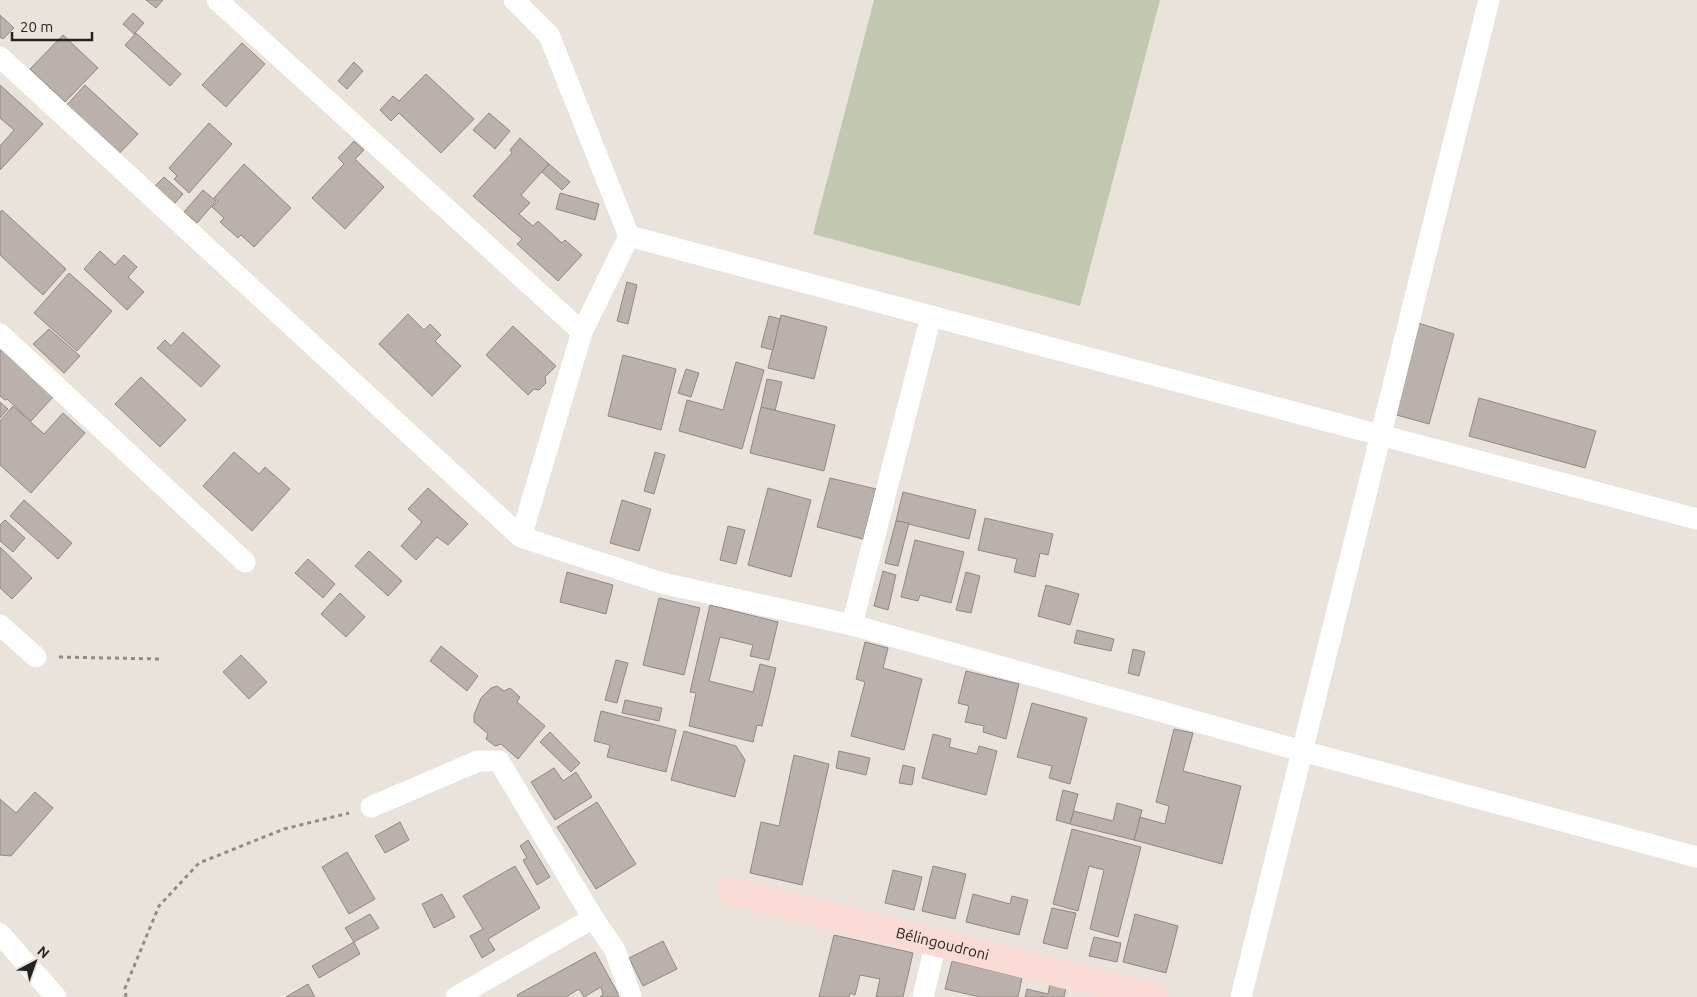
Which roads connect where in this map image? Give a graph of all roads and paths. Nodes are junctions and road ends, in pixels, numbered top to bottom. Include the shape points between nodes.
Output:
1 (217, 0) edge
2 (514, 0) edge
3 (1489, 0) edge
4 (0, 57) edge
5 (629, 236) junction
6 (931, 316) junction
7 (582, 332) junction
8 (0, 334) edge
9 (1381, 435) junction
10 (1697, 519) edge
11 (521, 537) junction
12 (245, 562) dead end
13 (0, 625) edge
14 (852, 625) junction
15 (36, 657) joint
16 (159, 659) dead end
17 (1302, 751) junction
18 (371, 807) joint
19 (1697, 857) edge
20 (731, 891) dead end
21 (593, 918) junction
22 (0, 934) edge
23 (936, 943) junction
24 (56, 997) edge
25 (126, 997) edge
26 (456, 997) edge
27 (631, 997) edge
28 (923, 997) edge
29 (1154, 997) edge
30 (1241, 997) edge

1 - 7 street
2 - 5 street via 549,35
3 - 9 street
4 - 11 street
5 - 6 street
5 - 7 street
6 - 9 street
6 - 14 street
7 - 11 street
8 - 12 street
9 - 10 street
9 - 17 street
11 - 14 street via 662,583
13 - 15 street
14 - 17 street
15 - 16 path
17 - 19 street
17 - 30 street
18 - 21 street via 478,761 500,761
18 - 25 path via 284,829 199,863 160,906 126,988
20 - 23 street, Bélingoudroni
21 - 26 street
21 - 27 street via 614,950
22 - 24 street
23 - 28 street
23 - 29 street, Bélingoudroni

